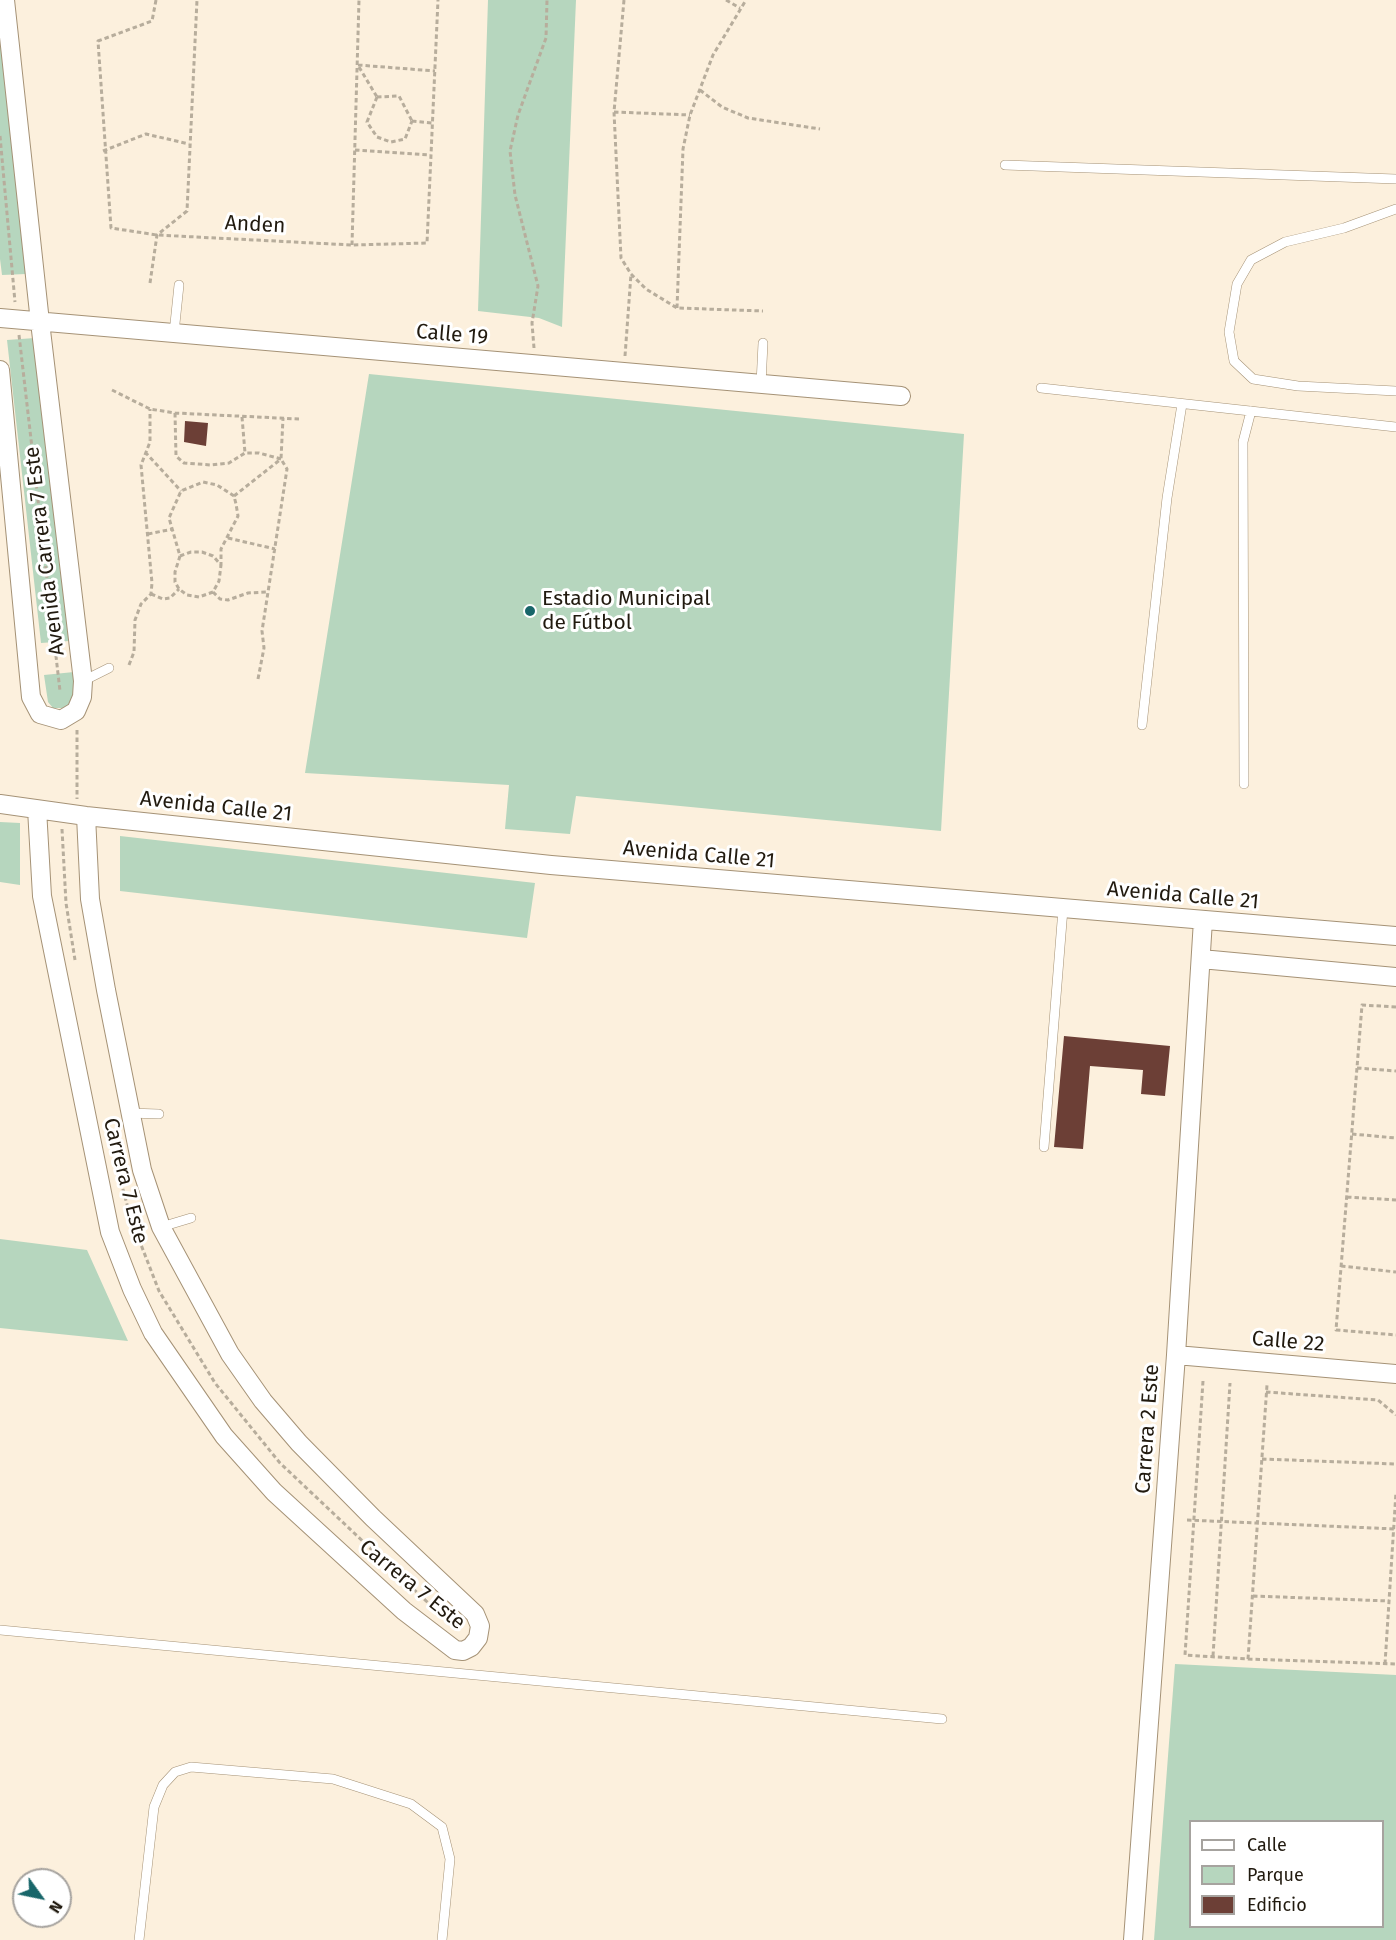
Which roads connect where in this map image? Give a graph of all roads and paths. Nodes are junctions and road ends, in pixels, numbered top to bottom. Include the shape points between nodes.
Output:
1 (5, 0) edge
2 (156, 0) edge
3 (196, 0) edge
4 (359, 0) edge
5 (438, 0) edge
6 (547, 0) edge
7 (624, 0) edge
8 (726, 0) edge
9 (746, 0) edge
10 (740, 8) junction
11 (358, 65) junction
12 (435, 71) junction
13 (700, 90) junction
14 (377, 97) junction
15 (614, 112) junction
16 (690, 115) junction
17 (412, 121) junction
18 (432, 123) junction
19 (820, 129) dead end
20 (0, 136) edge
21 (189, 144) junction
22 (355, 150) junction
23 (104, 151) junction
24 (430, 155) junction
25 (1005, 165) dead end
26 (1396, 179) edge
27 (1396, 209) edge
28 (157, 235) junction
29 (352, 244) junction
30 (631, 274) junction
31 (150, 283) dead end
32 (179, 285) dead end
33 (677, 308) junction
34 (763, 311) dead end
35 (8, 319) edge
36 (40, 321) junction
37 (174, 333) junction
38 (763, 343) dead end
39 (534, 365) junction
40 (0, 370) edge
41 (624, 372) junction
42 (760, 384) junction
43 (1041, 388) dead end
44 (111, 390) dead end
45 (1396, 390) edge
46 (901, 396) dead end
47 (1182, 404) junction
48 (150, 409) junction
49 (1251, 411) junction
50 (175, 413) junction
51 (242, 417) junction
52 (283, 418) junction
53 (298, 419) dead end
54 (1396, 427) edge
55 (145, 452) junction
56 (245, 453) junction
57 (281, 459) junction
58 (181, 491) junction
59 (234, 496) junction
60 (172, 529) junction
61 (148, 534) junction
62 (228, 538) junction
63 (274, 549) junction
64 (180, 556) junction
65 (221, 565) junction
66 (179, 589) junction
67 (213, 592) junction
68 (268, 592) junction
69 (151, 594) junction
70 (129, 665) dead end
71 (110, 668) dead end
72 (258, 679) dead end
73 (83, 681) junction
74 (60, 691) dead end
75 (76, 711) junction
76 (1142, 725) dead end
77 (1244, 784) dead end
78 (0, 804) edge
79 (37, 809) junction
80 (82, 815) junction
81 (1063, 909) junction
82 (1203, 920) junction
83 (1396, 936) edge
84 (1201, 959) junction
85 (1396, 977) edge
86 (1396, 1007) edge
87 (1357, 1068) junction
88 (1396, 1071) edge
89 (129, 1113) junction
90 (159, 1114) dead end
91 (1352, 1134) junction
92 (1396, 1138) edge
93 (1044, 1147) dead end
94 (1347, 1197) junction
95 (1396, 1200) edge
96 (190, 1218) dead end
97 (161, 1227) junction
98 (1341, 1266) junction
99 (1396, 1272) edge
100 (1396, 1335) edge
101 (1176, 1355) junction
102 (1396, 1374) edge
103 (1203, 1381) dead end
104 (1230, 1383) dead end
105 (1267, 1385) dead end
106 (1266, 1392) junction
107 (1396, 1416) edge
108 (1262, 1459) junction
109 (1396, 1464) edge
110 (1396, 1492) edge
111 (1187, 1520) dead end
112 (1194, 1520) junction
113 (1221, 1521) junction
114 (1257, 1522) junction
115 (1395, 1529) edge
116 (1252, 1596) junction
117 (1389, 1601) junction
118 (0, 1630) edge
119 (1213, 1656) junction
120 (1248, 1659) junction
121 (1385, 1664) junction
122 (1396, 1664) edge
123 (942, 1719) dead end
124 (139, 1940) edge
125 (442, 1940) edge
126 (1133, 1940) edge

1 - 36 street, Avenida Carrera 7 Este
2 - 23 path, Anden via 152,21 98,41
3 - 21 path
4 - 11 path
5 - 12 path, Anden
6 - 39 path via 546,38 518,115 510,151 515,195 538,286 532,323
7 - 15 path
8 - 10 path
9 - 10 path
10 - 13 path via 713,55
11 - 12 path
11 - 14 path
11 - 22 path
12 - 18 path, Anden
13 - 16 path
13 - 19 path via 722,107 748,118
14 - 17 path via 399,96
14 - 17 path via 367,122 377,136 391,142 405,139
15 - 16 path
15 - 30 path via 618,242 621,258
16 - 33 path via 683,149
17 - 18 path
18 - 24 path, Anden
20 - 35 path
21 - 23 path via 146,134
21 - 28 path via 187,211
22 - 24 path
22 - 29 path
23 - 28 path, Anden via 111,228
24 - 29 path, Anden via 427,243
25 - 26 lane
27 - 45 lane via 1344,228 1285,242 1251,260 1237,284 1228,332 1234,362 1253,379 1298,386
28 - 29 path, Anden
28 - 31 path
30 - 33 path via 646,289
30 - 41 path
32 - 37 lane
33 - 34 path
35 - 36 street, Calle 19
35 - 74 path
36 - 37 street, Calle 19
36 - 73 street, Avenida Carrera 7 Este
37 - 39 street, Calle 19
38 - 42 lane
39 - 41 street, Calle 19
40 - 75 street, Avenida Carrera 7 Este via 31,697 40,714 50,718 62,720
41 - 42 street, Calle 19
42 - 46 street, Calle 19
43 - 47 lane
44 - 48 path
47 - 49 lane
47 - 76 lane via 1167,498
48 - 50 path
48 - 55 path via 150,442
49 - 54 lane
49 - 77 lane via 1243,442
50 - 51 path
50 - 56 path via 176,456 184,463 229,463
51 - 52 path
51 - 56 path
52 - 53 path
52 - 57 path
55 - 58 path
55 - 61 path via 141,465
56 - 57 path
57 - 59 path
57 - 63 path via 287,469
58 - 59 path via 203,482 217,485
58 - 60 path via 169,518
59 - 62 path via 238,516
60 - 61 path
60 - 64 path
61 - 69 path
62 - 63 path
62 - 65 path via 221,549
63 - 68 path
64 - 65 path via 202,552
64 - 66 path via 175,572
65 - 67 path
66 - 67 path via 199,597
66 - 69 path via 170,598
67 - 68 path via 228,600 248,592
68 - 72 path
69 - 70 path via 141,604 135,620 134,651
71 - 73 lane
73 - 75 street, Avenida Carrera 7 Este
75 - 80 path
78 - 79 street, Avenida Calle 21
79 - 80 street, Avenida Calle 21
79 - 97 street, Carrera 7 Este via 42,896 110,1232 153,1333 224,1436 274,1492 404,1611 454,1650 471,1647 480,1626 475,1614 373,1518 263,1401 219,1335
80 - 81 street, Avenida Calle 21 via 551,865
80 - 89 street, Carrera 7 Este via 90,899
81 - 82 street, Avenida Calle 21
81 - 93 lane
82 - 83 street, Avenida Calle 21
82 - 84 street, Carrera 2 Este
84 - 85 street
84 - 101 street, Carrera 2 Este
86 - 87 path via 1362,1005
87 - 88 path
87 - 91 path
89 - 90 lane
89 - 97 street, Carrera 7 Este
91 - 92 path
91 - 94 path
94 - 95 path
94 - 98 path
96 - 97 lane
98 - 99 path
98 - 100 path via 1336,1330
101 - 102 street, Calle 22
101 - 126 street, Carrera 2 Este
103 - 112 path
104 - 113 path
105 - 106 path
106 - 107 path via 1377,1400
106 - 108 path
108 - 109 path
108 - 114 path
110 - 115 path
111 - 112 path
112 - 113 path
112 - 119 path via 1185,1655
113 - 114 path
113 - 119 path
114 - 115 path
114 - 116 path
115 - 117 path
116 - 117 path
116 - 120 path
117 - 121 path
118 - 123 lane
119 - 120 path
120 - 121 path
121 - 122 path
124 - 125 lane via 154,1807 163,1785 175,1772 191,1767 333,1779 411,1804 442,1827 450,1859

